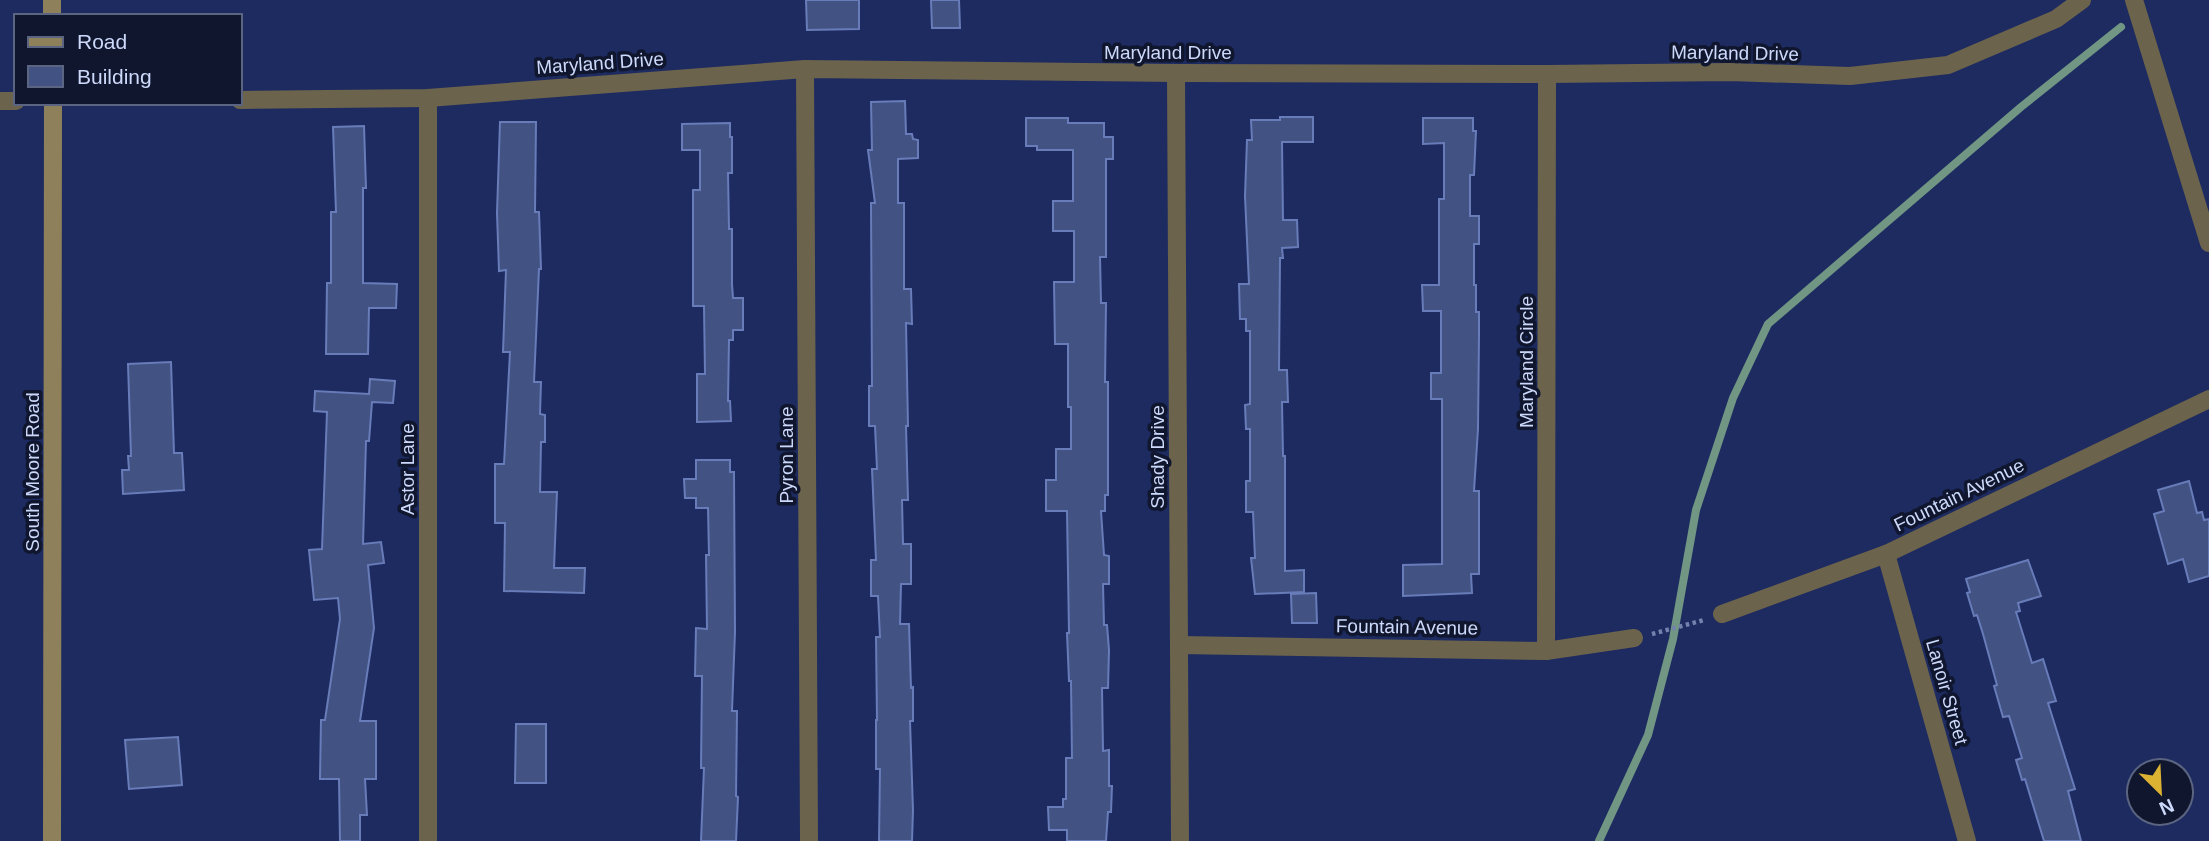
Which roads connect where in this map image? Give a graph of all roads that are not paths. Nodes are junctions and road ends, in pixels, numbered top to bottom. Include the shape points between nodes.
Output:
1 (2082, 0) edge
2 (2134, 0) edge
3 (805, 69) junction
4 (1176, 73) junction
5 (1547, 74) junction
6 (428, 98) junction
7 (242, 100) edge
8 (53, 105) edge
9 (2209, 243) edge
10 (2209, 399) edge
11 (1886, 554) junction
12 (1722, 614) dead end
13 (1634, 638) dead end
14 (1179, 645) junction
15 (1546, 651) junction
16 (52, 841) edge
17 (428, 841) edge
18 (809, 841) edge
19 (1180, 841) edge
20 (1967, 841) edge

1 - 5 street, Maryland Drive via 2056,19 1948,65 1850,76
2 - 9 street
3 - 4 street, Maryland Drive
3 - 6 street, Maryland Drive
3 - 18 street, Pyron Lane
4 - 5 street, Maryland Drive
4 - 14 street, Shady Drive
5 - 15 street, Maryland Circle
6 - 7 street, Maryland Drive
6 - 17 street, Astor Lane
8 - 16 main road, South Moore Road
10 - 11 street, Fountain Avenue
11 - 12 street, Fountain Avenue
11 - 20 street, Lanoir Street
13 - 15 street, Fountain Avenue
14 - 15 street, Fountain Avenue
14 - 19 street, Shady Drive

